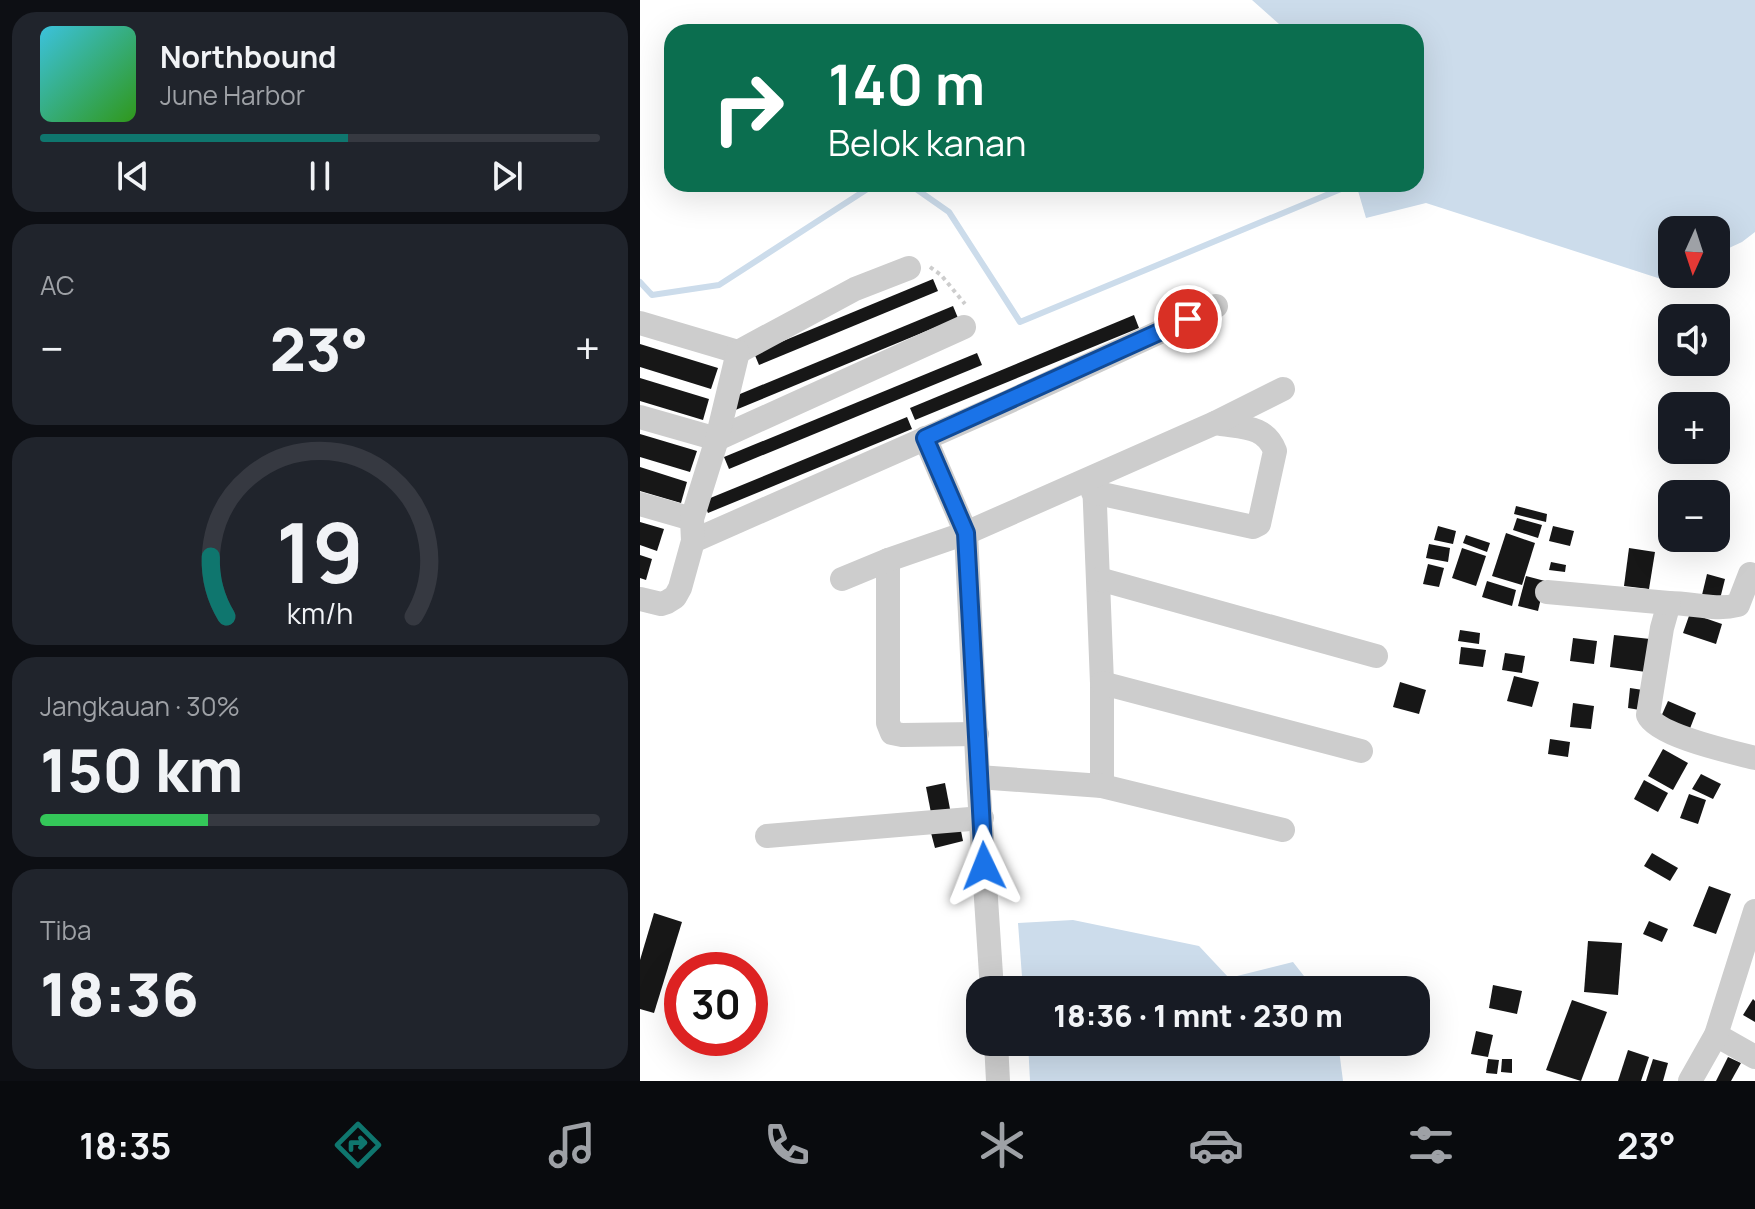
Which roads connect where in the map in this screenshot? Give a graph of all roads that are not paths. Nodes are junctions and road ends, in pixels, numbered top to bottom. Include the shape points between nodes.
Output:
1 (909, 268) road end
2 (1216, 306) dead end
3 (640, 323) edge
4 (964, 327) road end
5 (738, 352) junction
6 (1283, 389) dead end
7 (640, 417) edge
8 (1215, 423) junction
9 (925, 438) junction
10 (717, 439) junction
11 (1094, 484) junction
12 (640, 504) edge
13 (693, 530) junction
14 (966, 533) junction
15 (888, 560) junction
16 (1750, 574) dead end
17 (842, 579) dead end
18 (1099, 579) junction
19 (1547, 592) dead end
20 (640, 599) edge
21 (1669, 603) junction
22 (1376, 656) dead end
23 (1102, 683) junction
24 (977, 734) junction
25 (1361, 751) dead end
26 (1755, 758) edge
27 (978, 777) junction
28 (1102, 786) junction
29 (982, 818) junction
30 (1283, 830) dead end
31 (767, 836) dead end
32 (1755, 911) edge
33 (991, 976) edge
34 (1716, 1035) junction
35 (997, 1056) edge
36 (1755, 1057) edge
37 (998, 1081) edge
38 (1690, 1081) edge

1 - 5 street via 855,289
2 - 9 street
3 - 5 street
4 - 10 street
5 - 10 street
6 - 8 street
7 - 10 street
8 - 11 street
8 - 11 street via 1264,432 1271,440 1275,451 1259,524 1253,527
9 - 13 street
9 - 14 street
10 - 13 street
11 - 14 street
11 - 18 street
12 - 13 street
13 - 20 street via 687,569 675,597 661,604
14 - 15 street
14 - 24 street
15 - 17 street
15 - 24 street via 892,733
16 - 21 street via 1738,605 1720,609
18 - 22 street
18 - 23 street
19 - 21 street
21 - 26 street via 1650,720 1672,733
23 - 25 street
23 - 28 street
24 - 27 street
27 - 28 street
27 - 29 street
28 - 30 street
29 - 31 street
29 - 33 street
32 - 34 street
34 - 36 street
34 - 38 street
35 - 37 street

